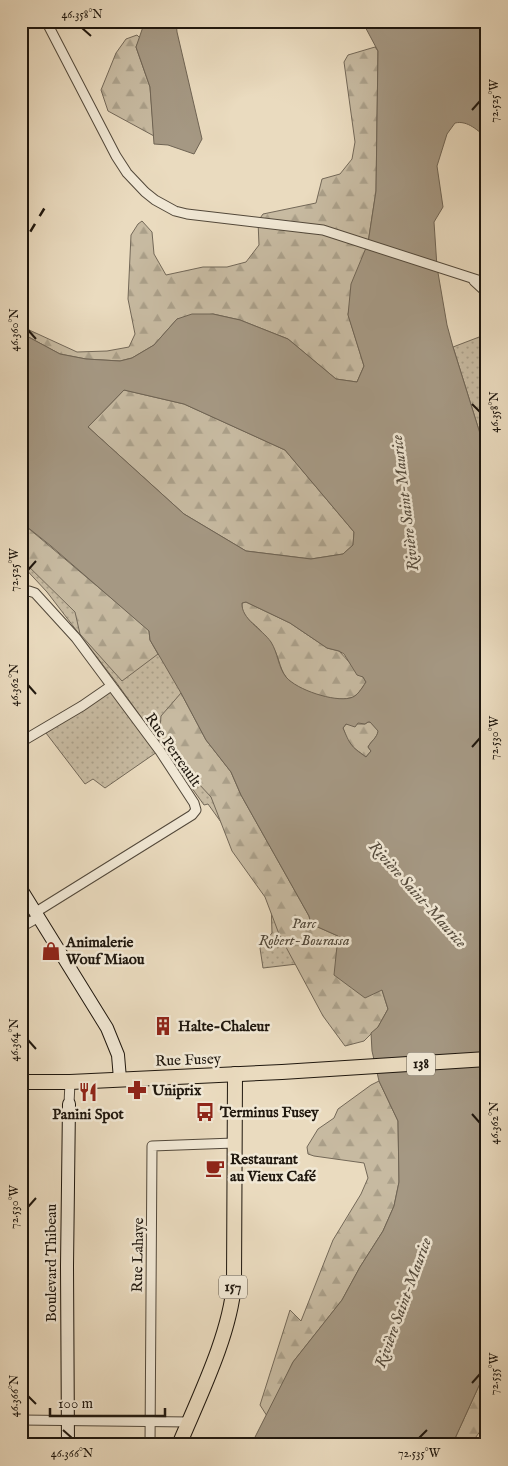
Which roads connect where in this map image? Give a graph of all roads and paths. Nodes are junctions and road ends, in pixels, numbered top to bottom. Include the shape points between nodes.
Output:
1 (46, 21) edge
2 (470, 278) junction
3 (487, 283) edge
4 (487, 293) edge
5 (21, 594) edge
6 (111, 686) junction
7 (21, 742) edge
8 (21, 889) edge
9 (37, 914) junction
10 (21, 927) edge
11 (487, 1059) edge
12 (235, 1074) junction
13 (120, 1079) junction
14 (21, 1082) edge
15 (70, 1082) junction
16 (70, 1104) joint
17 (234, 1143) junction
18 (21, 1420) edge
19 (68, 1420) junction
20 (150, 1421) junction
21 (189, 1422) junction
22 (68, 1445) edge
23 (150, 1445) edge
24 (179, 1445) edge

1 - 2 street via 118,159 137,185 155,200 187,214 333,232
2 - 3 street
2 - 4 street
5 - 6 street, Rue Perreault via 29,591 38,595 76,638
6 - 7 street
6 - 9 street, Rue Perreault via 166,760 196,810
8 - 9 street
9 - 10 street
9 - 13 street via 107,1028 118,1054
11 - 12 main road, Rue Fusey / 138
12 - 13 main road, Rue Fusey / 138
12 - 17 main road, 157
13 - 15 main road, Rue Fusey / 138
14 - 15 main road, Rue Fusey / 138
15 - 16 street, Boulevard Thibeau
16 - 19 street, Boulevard Thibeau
17 - 20 street, Rue Lahaye via 152,1146
17 - 21 main road, 157 via 232,1303
18 - 19 street
19 - 20 street
19 - 22 street, Boulevard Thibeau
20 - 21 street
20 - 23 street, Rue Lahaye
21 - 24 main road, 157

